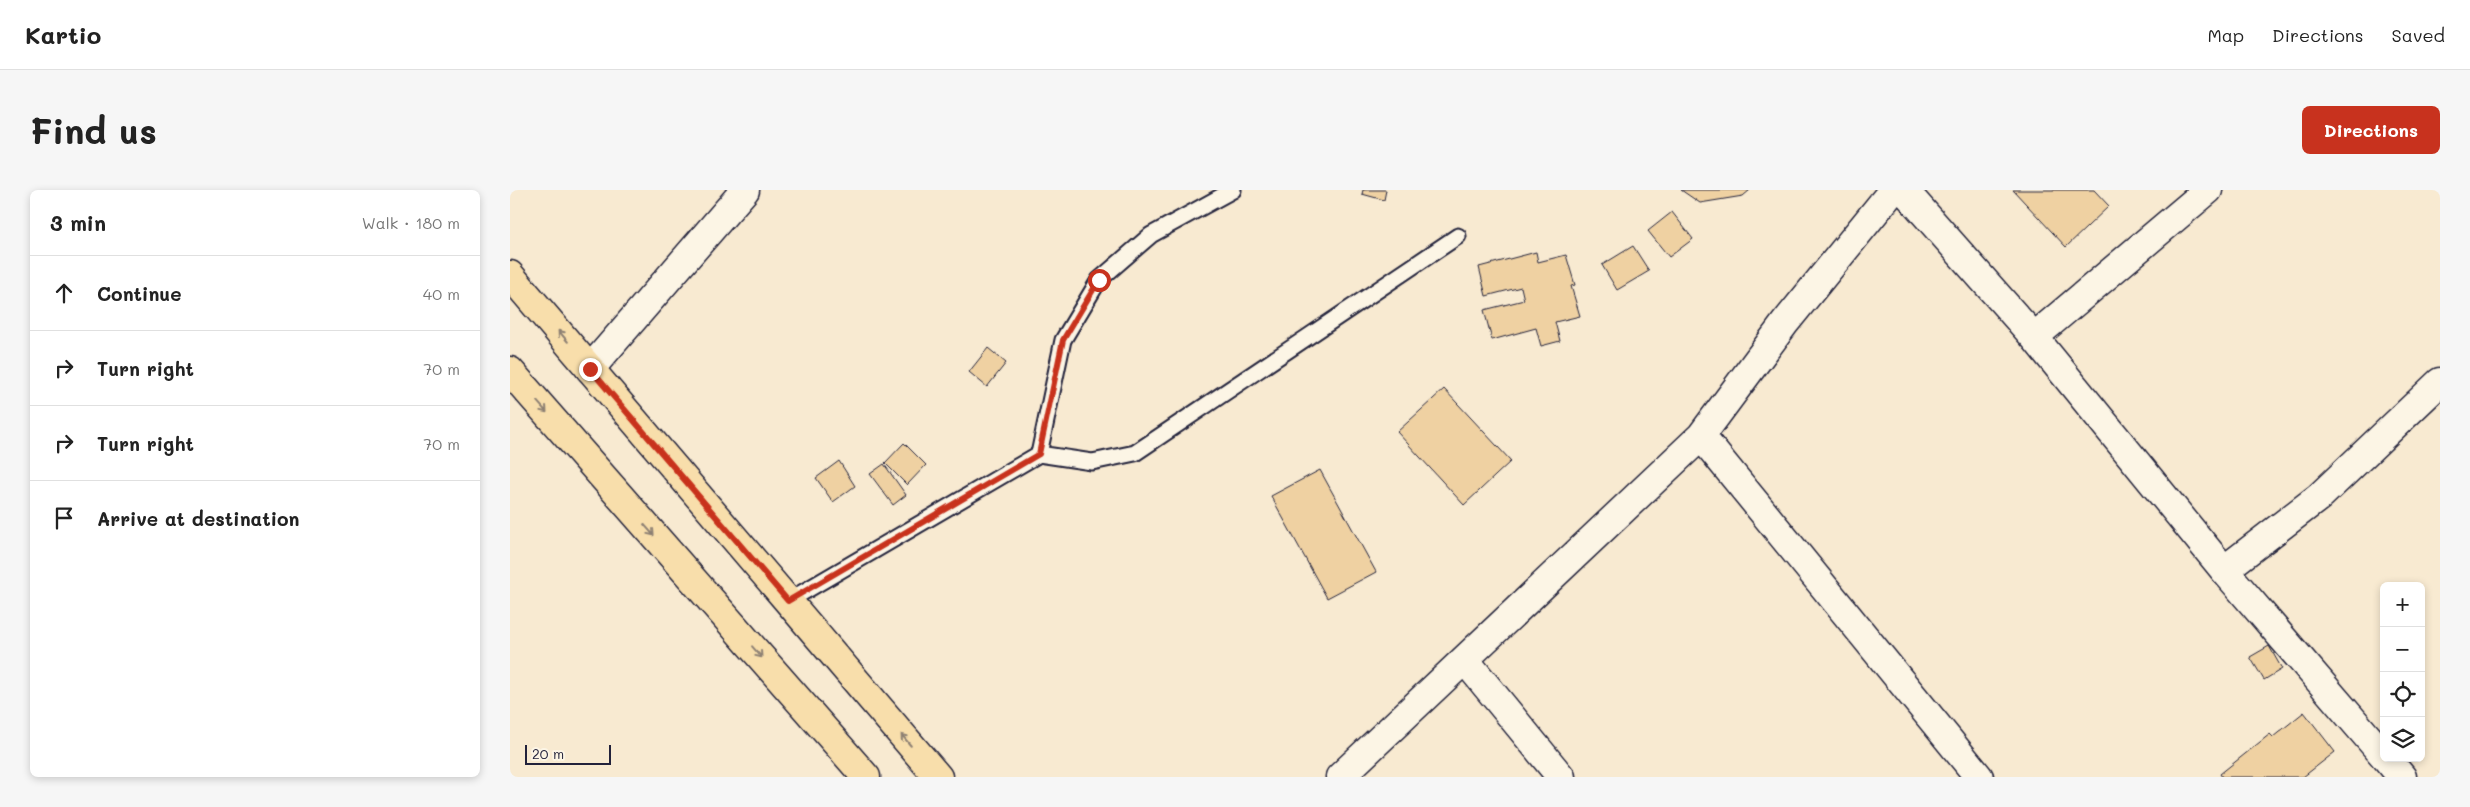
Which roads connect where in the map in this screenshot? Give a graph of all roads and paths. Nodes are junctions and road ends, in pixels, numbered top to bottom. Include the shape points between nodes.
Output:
1 (745, 190) edge
2 (1233, 190) edge
3 (1893, 190) edge
4 (1904, 190) edge
5 (2208, 190) edge
6 (1458, 236) dead end
7 (510, 275) edge
8 (2034, 337) junction
9 (590, 369) junction
10 (510, 371) edge
11 (2440, 382) edge
12 (1701, 436) junction
13 (1039, 454) junction
14 (2224, 570) junction
15 (788, 601) junction
16 (1465, 660) junction
17 (2380, 751) edge
18 (2389, 762) edge
19 (866, 777) edge
20 (938, 777) edge
21 (1340, 777) edge
22 (1561, 777) edge
23 (1978, 777) edge
24 (2402, 777) edge

1 - 9 street
2 - 13 lane via 1151,235 1099,280 1063,340
3 - 12 street via 1785,323
4 - 8 street
5 - 8 street
6 - 13 lane via 1135,453 1092,462
9 -> 7 main road
8 - 14 street
9 - 15 main road
10 -> 19 main road
11 - 14 street via 2319,497
12 - 16 street
12 - 23 street
13 - 15 lane
14 - 17 street
20 -> 15 main road
16 - 21 street
16 - 22 street
18 - 24 street

